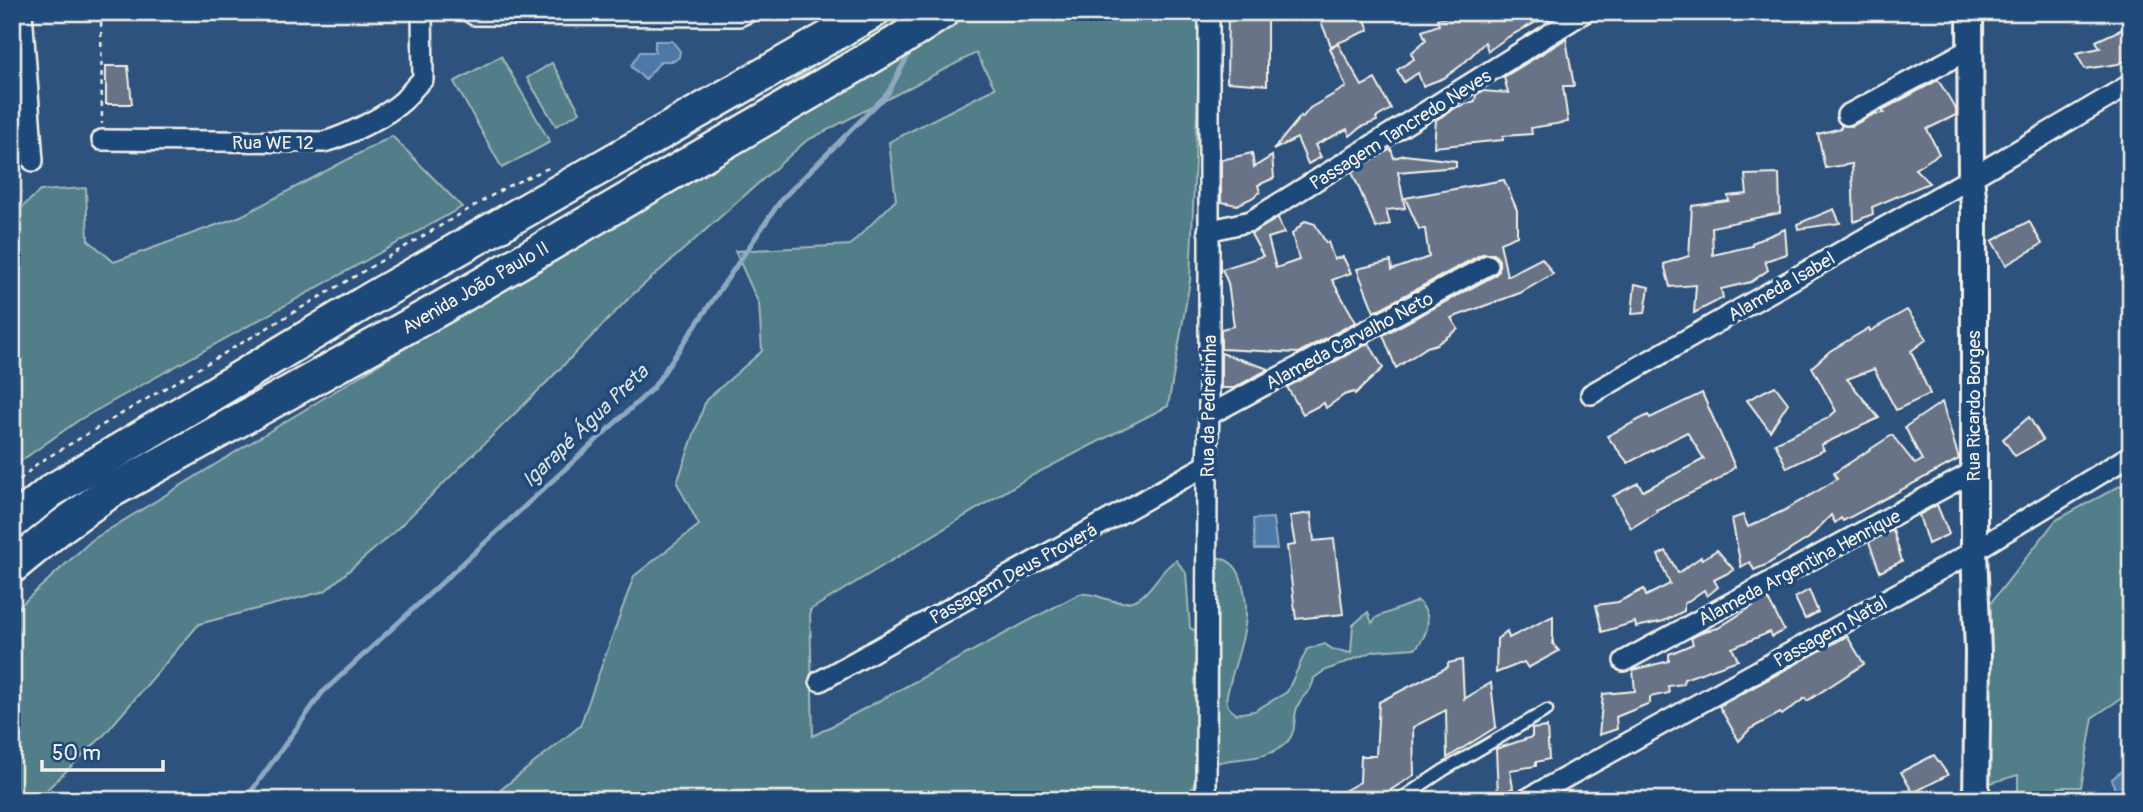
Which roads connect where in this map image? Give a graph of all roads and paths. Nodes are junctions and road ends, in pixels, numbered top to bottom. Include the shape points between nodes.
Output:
1 (22, 12) edge
2 (101, 12) edge
3 (422, 12) edge
4 (748, 12) edge
5 (873, 12) edge
6 (943, 12) edge
7 (1209, 12) edge
8 (1585, 12) edge
9 (1970, 12) edge
10 (567, 13) edge
11 (472, 14) edge
12 (661, 14) edge
13 (1970, 49) junction
14 (2131, 84) edge
15 (1847, 115) dead end
16 (102, 140) joint
17 (33, 160) dead end
18 (1971, 178) junction
19 (1208, 231) junction
20 (1488, 265) dead end
21 (1591, 394) dead end
22 (1209, 415) junction
23 (2131, 455) edge
24 (1207, 465) junction
25 (1973, 472) junction
26 (12, 523) edge
27 (1974, 551) junction
28 (12, 567) edge
29 (1624, 661) dead end
30 (820, 681) dead end
31 (1547, 710) dead end
32 (1206, 800) edge
33 (1399, 800) edge
34 (1525, 800) edge
35 (1976, 800) edge

1 - 17 street
2 - 16 path
3 - 16 street, Rua WE 12 via 423,79 403,101 355,131 324,142
4 - 12 street via 739,16
5 - 26 main road via 374,297 63,483
6 - 28 main road, Avenida João Paulo II via 441,308 108,493
7 - 19 street, Rua da Pedreirinha
8 - 19 street, Passagem Tancredo Neves via 1251,221
9 - 13 street, Rua Ricardo Borges
10 - 11 street
10 - 12 street
13 - 15 street
13 - 18 street, Rua Ricardo Borges
14 - 18 street, Alameda Isabel
18 - 21 street, Alameda Isabel
18 - 25 street, Rua Ricardo Borges
19 - 22 street, Rua da Pedreirinha
20 - 22 street, Alameda Carvalho Neto
22 - 24 street, Rua da Pedreirinha
23 - 27 street, Passagem Natal
24 - 30 street, Passagem Deus Proverá
24 - 32 street, Rua da Pedreirinha
25 - 27 street, Rua Ricardo Borges
25 - 29 street, Alameda Argentina Henrique
27 - 34 street, Passagem Natal
27 - 35 street, Rua Ricardo Borges
31 - 33 lane

